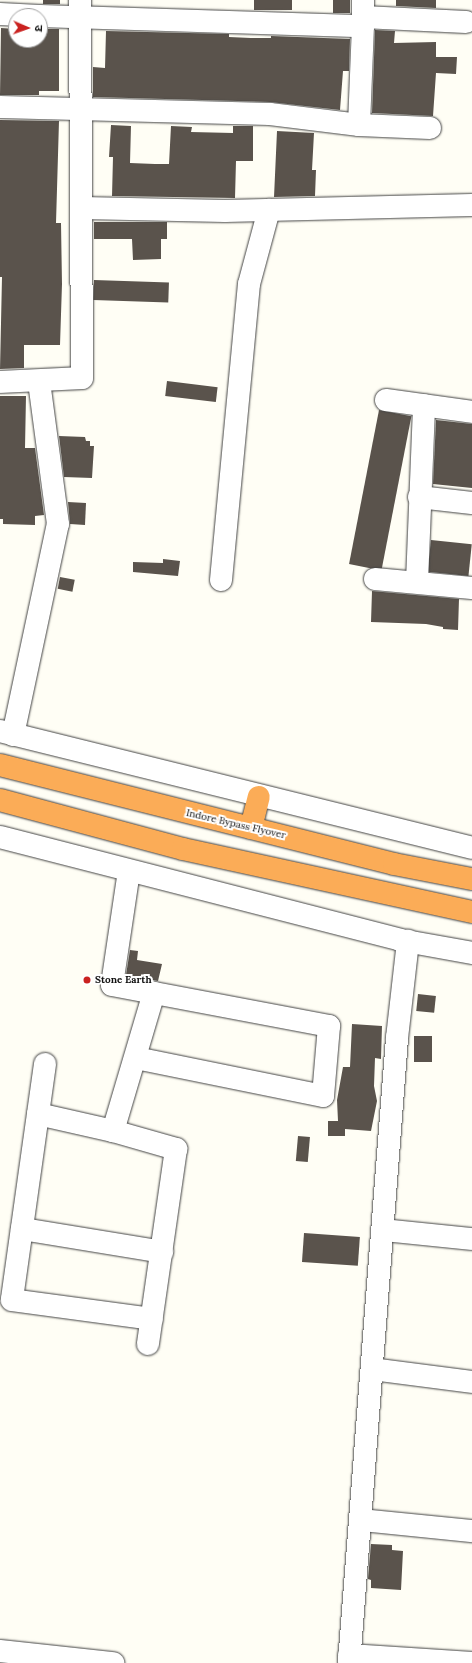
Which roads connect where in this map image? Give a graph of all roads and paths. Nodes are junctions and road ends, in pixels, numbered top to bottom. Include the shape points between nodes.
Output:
1 (80, 9) edge
2 (48, 14) edge
3 (363, 15) edge
4 (466, 22) dead end
5 (0, 107) edge
6 (82, 109) junction
7 (359, 125) junction
8 (430, 128) dead end
9 (472, 204) edge
10 (82, 208) junction
11 (269, 210) junction
12 (39, 381) junction
13 (0, 382) edge
14 (386, 400) dead end
15 (424, 405) junction
16 (472, 412) edge
17 (419, 497) junction
18 (472, 504) edge
19 (376, 579) dead end
20 (222, 580) dead end
21 (417, 582) junction
22 (472, 588) edge
23 (7, 733) edge
24 (0, 765) edge
25 (259, 797) junction
26 (0, 800) edge
27 (252, 828) junction
28 (0, 837) edge
29 (472, 848) edge
30 (130, 870) junction
31 (472, 879) edge
32 (472, 912) edge
33 (408, 941) junction
34 (472, 953) edge
35 (154, 993) junction
36 (136, 1058) junction
37 (45, 1064) dead end
38 (38, 1114) junction
39 (113, 1131) junction
40 (22, 1229) junction
41 (382, 1230) junction
42 (472, 1240) edge
43 (162, 1252) junction
44 (152, 1319) junction
45 (148, 1344) dead end
46 (372, 1369) junction
47 (472, 1382) edge
48 (361, 1520) junction
49 (472, 1531) edge
50 (0, 1651) edge
51 (349, 1659) edge
52 (113, 1663) edge
53 (472, 1663) edge

1 - 2 street
1 - 3 street
1 - 6 street
3 - 4 street
3 - 7 street
5 - 6 street
6 - 7 street via 270,114
6 - 10 street
7 - 8 street
9 - 11 street
10 - 11 street
10 - 12 street via 82,378
11 - 20 street via 249,284
12 - 13 street
12 - 23 street via 58,524
14 - 15 street
15 - 16 street
15 - 17 street
17 - 18 street
17 - 21 street
19 - 21 street
21 - 22 street
23 - 25 street
24 - 27 highway, Indore Bypass Flyover
25 - 27 highway
25 - 29 street
26 - 32 highway via 183,849
27 - 31 highway, Indore Bypass Flyover via 394,864
28 - 30 street
30 - 33 street
30 - 35 street via 112,985
33 - 34 street
33 - 41 street via 397,1038
35 - 36 street
35 - 36 street via 329,1026 323,1096
36 - 39 street
37 - 38 street
38 - 39 street
38 - 40 street
39 - 43 street via 176,1149
40 - 43 street
40 - 44 street via 12,1300
41 - 42 street
41 - 46 street
43 - 44 street
44 - 45 street
46 - 47 street
46 - 48 street
48 - 49 street
48 - 51 street
50 - 52 street
51 - 53 street

